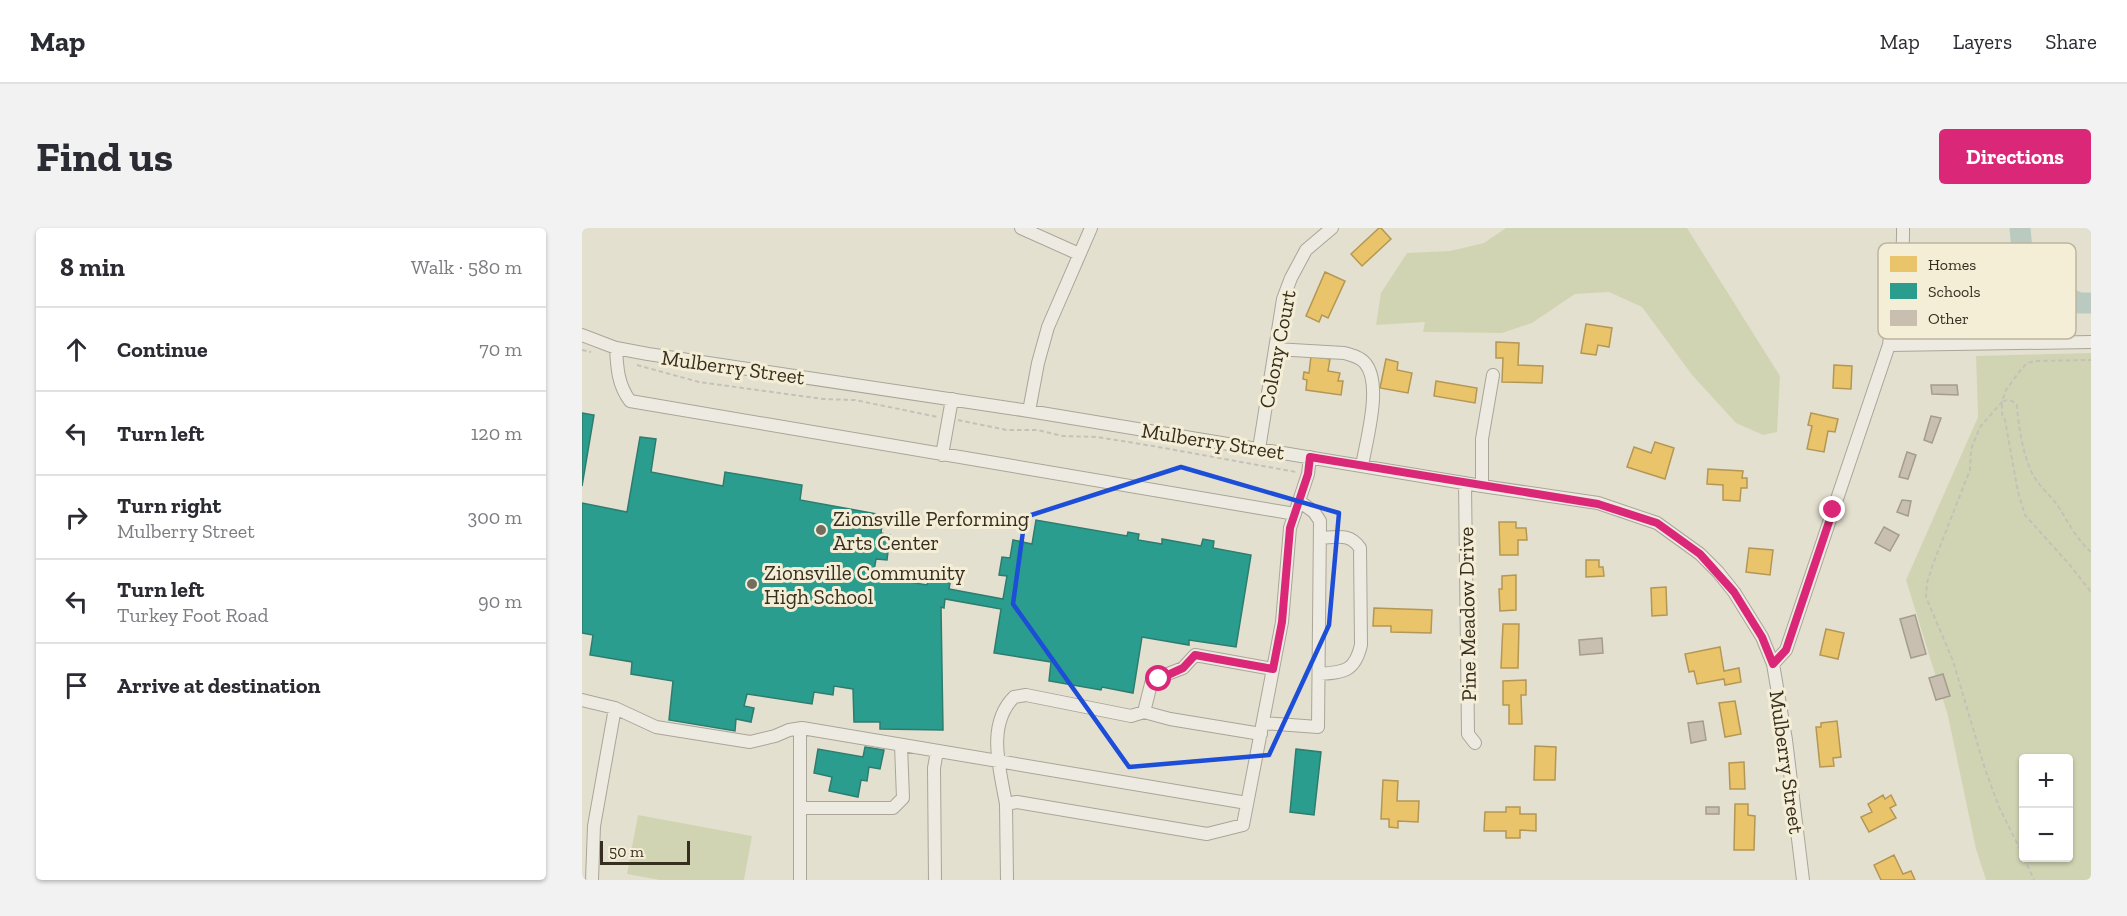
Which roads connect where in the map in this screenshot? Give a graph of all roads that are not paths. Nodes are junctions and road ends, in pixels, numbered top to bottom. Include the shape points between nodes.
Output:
1 (1021, 228) edge
2 (1091, 228) edge
3 (1332, 228) edge
4 (1903, 228) edge
5 (1904, 243) edge
6 (1079, 254) junction
7 (582, 335) edge
8 (1890, 339) edge
9 (2091, 342) edge
10 (1889, 345) junction
11 (616, 348) junction
12 (1275, 349) junction
13 (1493, 375) dead end
14 (951, 399) junction
15 (1029, 411) junction
16 (1259, 449) junction
17 (942, 455) junction
18 (1310, 457) junction
19 (1362, 466) junction
20 (1465, 483) junction
21 (1482, 486) junction
22 (1299, 501) junction
23 (1295, 514) junction
24 (1320, 538) junction
25 (1773, 664) junction
26 (1273, 669) junction
27 (1320, 674) junction
28 (582, 700) edge
29 (615, 708) junction
30 (1144, 712) junction
31 (1262, 728) junction
32 (800, 729) junction
33 (1475, 743) dead end
34 (901, 745) junction
35 (937, 751) junction
36 (998, 760) junction
37 (1248, 802) junction
38 (1006, 804) junction
39 (800, 808) junction
40 (592, 880) edge
41 (800, 880) edge
42 (935, 880) edge
43 (1006, 880) edge
44 (1803, 880) edge

1 - 6 street
2 - 6 street
3 - 12 street, Colony Court via 1306,250 1291,278 1282,299
4 - 5 street
6 - 15 street via 1048,327
7 - 11 street, Mulberry Street
8 - 10 street
9 - 10 street
10 - 25 street via 1786,650
11 - 14 street, Mulberry Street
11 - 17 street via 618,377 630,401
12 - 16 street, Colony Court
12 - 19 street via 1344,353 1365,363 1373,385
13 - 21 street via 1482,439
14 - 15 street, Mulberry Street
14 - 17 street
15 - 16 street, Mulberry Street
16 - 18 street, Mulberry Street
17 - 23 street
18 - 19 street, Mulberry Street
18 - 22 street
19 - 20 street, Mulberry Street
20 - 21 street, Mulberry Street
20 - 33 street, Pine Meadow Drive via 1468,734
21 - 25 street, Mulberry Street via 1598,504 1657,523 1700,554 1734,592 1762,637
22 - 23 street
22 - 24 street via 1320,521
23 - 26 street
24 - 27 street
24 - 27 street via 1348,537 1360,548 1361,645 1350,668
25 - 44 street, Mulberry Street
26 - 30 street via 1195,655 1183,668 1152,680
26 - 31 street
27 - 31 street via 1318,727
28 - 29 street
29 - 32 street via 656,727 750,742
29 - 40 street via 594,826
30 - 31 street via 1170,719
30 - 36 street via 1131,716 1026,694 1014,697 1001,714
31 - 37 street
32 - 34 street
32 - 39 street
34 - 35 street
34 - 39 street via 903,798 893,808
35 - 36 street
35 - 42 street
36 - 37 street
36 - 38 street
37 - 38 street via 1243,825 1207,834 1017,802
38 - 43 street
39 - 41 street

